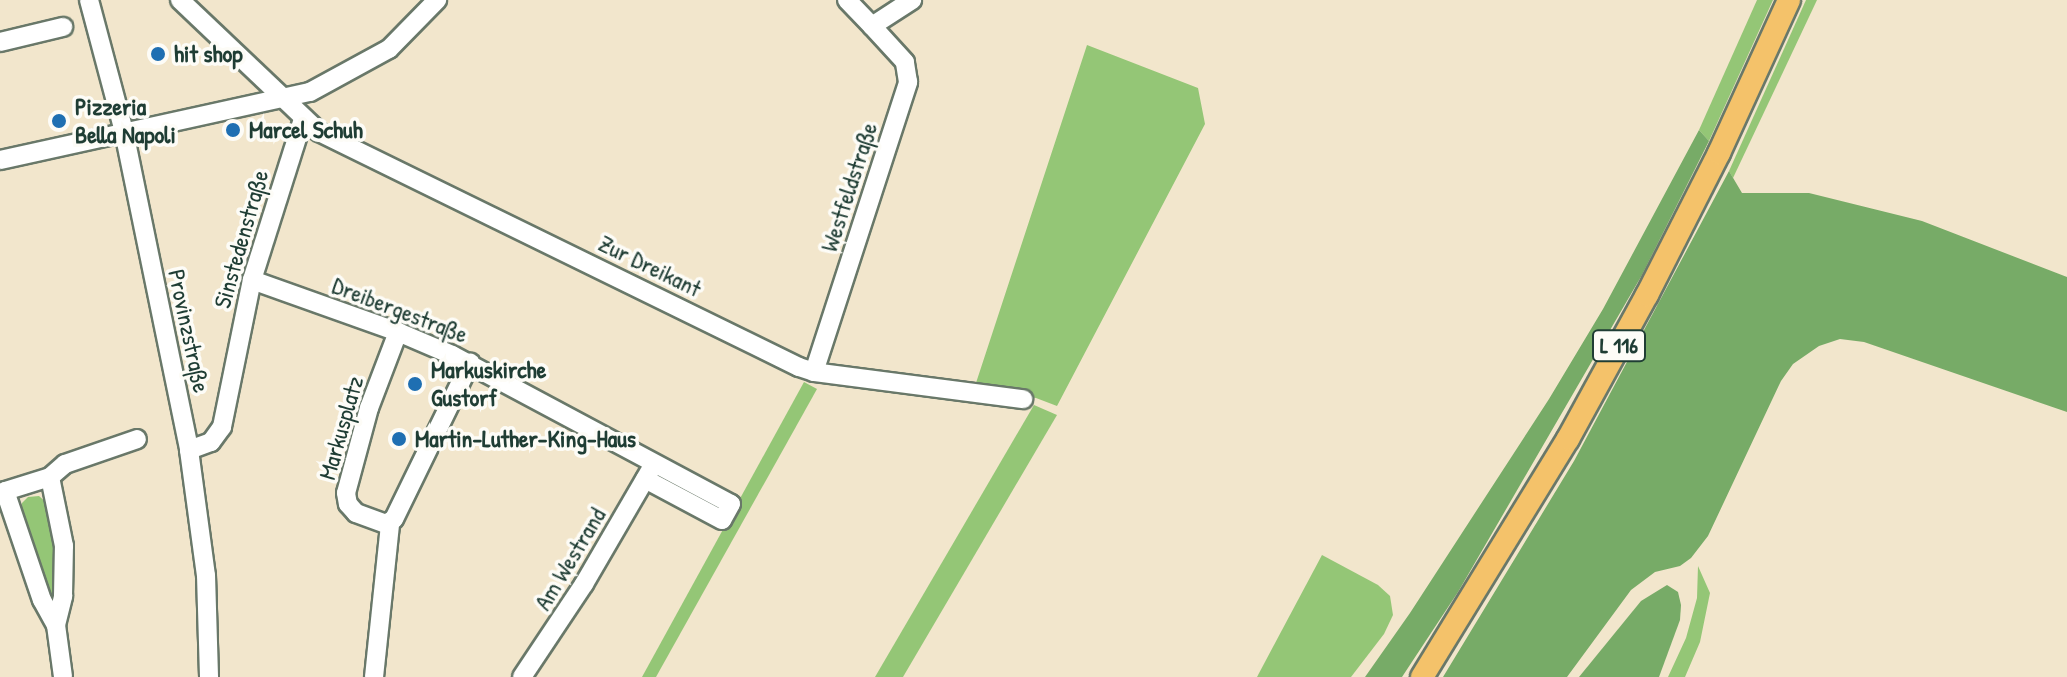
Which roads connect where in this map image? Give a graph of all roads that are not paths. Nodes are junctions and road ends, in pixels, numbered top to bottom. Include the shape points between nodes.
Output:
1 (89, 0) edge
2 (180, 0) edge
3 (437, 0) edge
4 (847, 0) edge
5 (912, 0) edge
6 (1789, 0) edge
7 (872, 26) junction
8 (63, 27) dead end
9 (0, 42) edge
10 (282, 100) junction
11 (303, 119) junction
12 (124, 132) junction
13 (0, 160) edge
14 (252, 280) junction
15 (398, 332) junction
16 (470, 363) junction
17 (814, 372) junction
18 (1023, 399) dead end
19 (137, 439) dead end
20 (189, 450) junction
21 (650, 471) joint
22 (50, 477) junction
23 (3, 492) edge
24 (390, 524) junction
25 (56, 625) junction
26 (63, 677) edge
27 (209, 677) edge
28 (374, 677) edge
29 (522, 677) edge
30 (1422, 677) edge

1 - 12 street, Provinzstraße
2 - 10 street
3 - 10 street via 389,49 332,83
4 - 7 street, Westfeldstraße
5 - 7 street
6 - 30 main road, L 116 via 1647,295 1568,439
7 - 17 street, Westfeldstraße via 901,56 908,82
8 - 9 street
10 - 11 street, Zur Dreikant
10 - 12 street
11 - 14 street, Sinstedenstraße
11 - 17 street, Zur Dreikant via 326,135
12 - 13 street
12 - 20 street, Provinzstraße
14 - 15 street, Dreibergestraße
14 - 20 street, Sinstedenstraße via 220,430 209,444
15 - 16 street, Dreibergestraße
15 - 24 street, Markusplatz via 369,408 346,497 353,511
16 - 21 street, Dreibergestraße
16 - 24 street
17 - 18 street, Zur Dreikant
19 - 22 street via 65,464
20 - 27 street, Provinzstraße via 206,575
21 - 29 street, Am Westrand
22 - 23 street
22 - 25 street via 64,546 63,596
23 - 25 street
24 - 28 street
25 - 26 street

